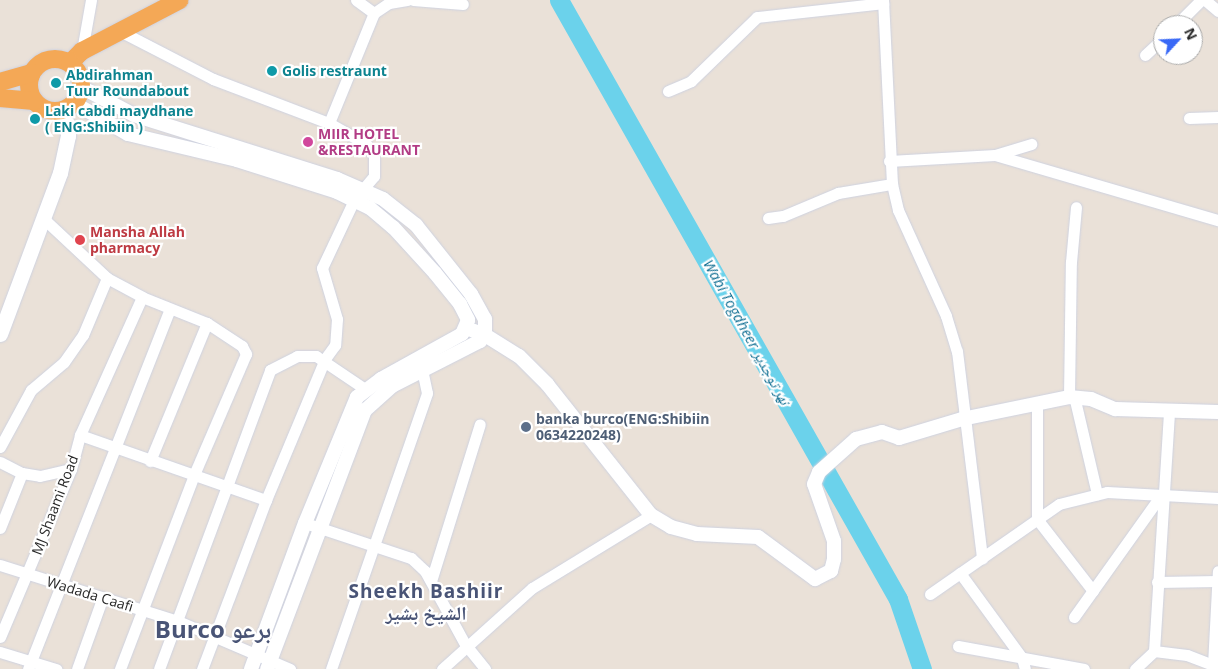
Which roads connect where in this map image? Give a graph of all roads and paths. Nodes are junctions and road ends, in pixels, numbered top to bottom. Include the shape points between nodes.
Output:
1 (180, 0) edge
2 (356, 0) edge
3 (407, 0) edge
4 (413, 0) edge
5 (1201, 0) edge
6 (1205, 0) edge
7 (883, 1) edge
8 (92, 2) edge
9 (462, 4) dead end
10 (1218, 11) edge
11 (374, 13) junction
12 (1186, 15) edge
13 (120, 31) junction
14 (1153, 47) edge
15 (1145, 55) dead end
16 (76, 57) junction
17 (32, 72) junction
18 (0, 82) edge
19 (81, 87) junction
20 (668, 91) dead end
21 (0, 98) edge
22 (34, 100) junction
23 (74, 103) junction
24 (58, 111) junction
25 (134, 116) junction
26 (1218, 117) edge
27 (1189, 118) dead end
28 (329, 123) junction
29 (128, 134) junction
30 (1031, 144) dead end
31 (239, 154) junction
32 (995, 154) junction
33 (889, 161) junction
34 (892, 184) junction
35 (364, 189) junction
36 (354, 200) junction
37 (1076, 207) dead end
38 (768, 218) dead end
39 (45, 220) junction
40 (1218, 220) edge
41 (107, 278) junction
42 (142, 297) junction
43 (170, 309) junction
44 (207, 322) junction
45 (466, 328) junction
46 (0, 334) edge
47 (485, 335) junction
48 (325, 360) junction
49 (421, 364) junction
50 (365, 389) junction
51 (1071, 397) junction
52 (1037, 403) junction
53 (1170, 410) junction
54 (1216, 411) edge
55 (962, 419) junction
56 (480, 424) dead end
57 (80, 435) junction
58 (0, 447) edge
59 (116, 448) junction
60 (150, 460) junction
61 (0, 462) edge
62 (70, 468) junction
63 (22, 473) junction
64 (194, 474) junction
65 (226, 487) junction
66 (1097, 494) junction
67 (1161, 495) junction
68 (1218, 498) edge
69 (266, 500) junction
70 (651, 515) junction
71 (1037, 519) junction
72 (304, 523) junction
73 (0, 528) edge
74 (321, 529) junction
75 (375, 544) junction
76 (982, 558) junction
77 (0, 565) edge
78 (1218, 570) edge
79 (960, 573) junction
80 (28, 575) junction
81 (431, 581) junction
82 (1218, 581) edge
83 (1157, 582) junction
84 (60, 585) junction
85 (1092, 591) junction
86 (930, 594) dead end
87 (102, 599) junction
88 (141, 610) junction
89 (1074, 617) dead end
90 (178, 622) junction
91 (0, 637) edge
92 (213, 637) junction
93 (465, 644) junction
94 (958, 646) dead end
95 (1154, 651) junction
96 (0, 652) edge
97 (254, 662) edge
98 (1023, 663) edge
99 (30, 665) edge
100 (269, 665) edge
101 (1215, 666) edge
102 (56, 669) edge
103 (77, 669) edge
104 (120, 669) edge
105 (159, 669) edge
106 (202, 669) edge
107 (290, 669) edge
108 (331, 669) edge
109 (442, 669) edge
110 (486, 669) edge
111 (1084, 669) edge
112 (1135, 669) edge

1 - 13 highway
2 - 11 street
3 - 11 street via 382,6
4 - 9 street
5 - 12 street
6 - 10 street
7 - 20 street via 762,15 748,23 691,81
7 - 33 street
8 - 16 street
11 - 28 street
13 - 16 highway
13 - 28 street via 213,79
14 - 15 street
16 - 17 highway via 44,61
16 - 19 highway
17 - 18 highway
17 - 22 highway via 30,92
19 - 23 highway
19 - 25 street
21 - 22 highway
22 - 24 highway via 41,107
23 - 24 highway
23 - 29 street
24 - 39 main road via 68,125 68,136
25 - 29 street
25 - 31 street
26 - 27 street
28 - 35 street via 366,144 374,156 374,176
29 - 31 street
30 - 32 street
31 - 35 street
31 - 36 street
32 - 33 street
32 - 40 street
33 - 34 street
34 - 38 street via 838,193 783,216
34 - 55 street via 898,210 954,342 963,386
35 - 36 street
35 - 47 street via 399,210 439,253 480,307 485,319
36 - 45 street via 393,227 435,273 465,311
36 - 48 street via 322,268 337,319 335,345
37 - 51 street via 1071,262
39 - 41 street
39 - 46 main road
41 - 42 street
41 - 58 street via 83,334 64,362 31,390
42 - 43 street
42 - 57 street, MJ Shaami Road
43 - 44 street
43 - 59 street
44 - 60 street
44 - 64 street via 242,346 246,354
45 - 47 street
45 - 49 street
47 - 49 street via 468,348
47 - 70 street via 519,356 547,384
48 - 50 street
48 - 65 street via 297,356 270,370
48 - 69 street
49 - 50 street
49 - 74 street via 376,396 365,410
49 - 75 street via 427,393
50 - 72 street via 347,420
51 - 52 street
51 - 53 street via 1115,409
51 - 66 street
52 - 55 street
52 - 71 street
53 - 54 street
53 - 67 street
55 - 70 street via 898,438 882,432 856,439 819,472 814,484 816,497 834,540 834,559 824,578 815,580 803,573 758,537 697,534 672,528
55 - 76 street
56 - 81 street
57 - 59 street
57 - 62 street, MJ Shaami Road
59 - 60 street
59 - 84 street
60 - 64 street
61 - 63 street
62 - 63 street via 40,476
62 - 80 street, MJ Shaami Road
63 - 73 street
64 - 65 street
64 - 88 street
65 - 69 street
65 - 90 street
66 - 67 street
66 - 71 street via 1059,504
67 - 68 street
67 - 83 street
67 - 85 street
69 - 92 street
70 - 93 street via 554,573
71 - 76 street
71 - 85 street
72 - 74 street
72 - 97 street
74 - 75 street
74 - 100 street
75 - 81 street via 410,558
75 - 108 street
76 - 79 street
77 - 80 street, Wadada Caafi
78 - 82 street
79 - 86 street
79 - 98 street
80 - 84 street, Wadada Caafi
80 - 91 street, MJ Shaami Road
81 - 93 street
82 - 83 street
82 - 101 street
83 - 95 street
84 - 87 street, Wadada Caafi
84 - 99 street
85 - 89 street
87 - 88 street, Wadada Caafi
87 - 103 street
88 - 90 street, Wadada Caafi
88 - 104 street
90 - 92 street, Wadada Caafi
90 - 105 street
92 - 97 street, Wadada Caafi
92 - 106 street
93 - 109 street
93 - 110 street
94 - 98 street
95 - 101 street via 1187,655
95 - 112 street
96 - 99 street
97 - 100 street, Wadada Caafi
98 - 111 street
99 - 102 street
100 - 107 street, Wadada Caafi

